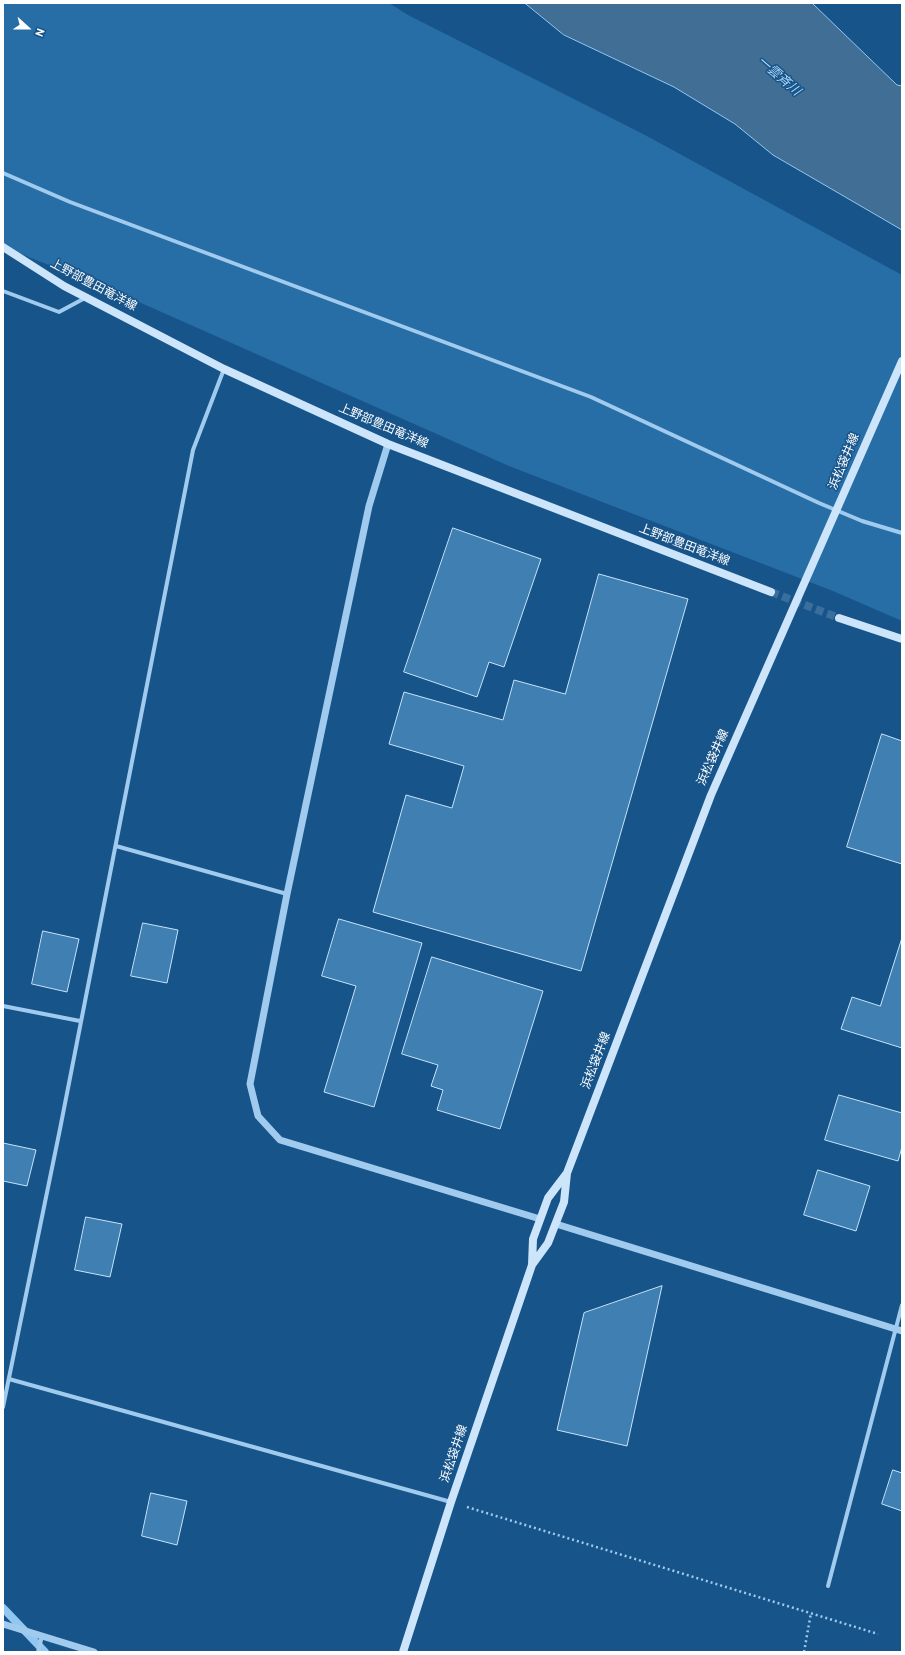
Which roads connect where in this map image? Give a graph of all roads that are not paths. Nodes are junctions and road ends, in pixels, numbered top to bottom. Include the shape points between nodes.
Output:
1 (3, 172) edge
2 (3, 247) edge
3 (3, 291) edge
4 (87, 297) junction
5 (902, 362) edge
6 (224, 369) junction
7 (388, 444) junction
8 (837, 511) junction
9 (902, 533) edge
10 (771, 592) tunnel mouth
11 (839, 618) tunnel mouth
12 (902, 639) edge
13 (116, 846) junction
14 (287, 894) junction
15 (3, 1006) edge
16 (80, 1022) junction
17 (567, 1173) junction
18 (540, 1219) junction
19 (556, 1224) junction
20 (532, 1265) junction
21 (902, 1305) edge
22 (898, 1330) edge
23 (9, 1379) junction
24 (3, 1407) edge
25 (451, 1502) junction
26 (828, 1586) dead end
27 (3, 1624) edge
28 (42, 1636) junction
29 (38, 1652) edge
30 (94, 1652) edge
31 (403, 1652) edge

1 - 8 street via 70,202 591,397
2 - 4 main road, 上野部豊田竜洋線 via 64,286
3 - 4 street via 59,312
4 - 6 main road, 上野部豊田竜洋線
5 - 8 main road, 浜松袋井線
6 - 7 main road, 上野部豊田竜洋線
6 - 13 street via 193,450
7 - 10 main road, 上野部豊田竜洋線
7 - 14 street via 369,506
8 - 9 street
8 - 17 main road, 浜松袋井線 via 711,795
11 - 12 main road
13 - 14 street
13 - 16 street
14 - 18 street via 250,1084 258,1116 280,1140
15 - 16 street
16 - 23 street
17 - 18 main road, 浜松袋井線 via 548,1198
17 - 19 main road, 浜松袋井線 via 564,1202
18 - 20 main road, 浜松袋井線 via 533,1239
19 - 20 main road, 浜松袋井線 via 548,1243
19 - 22 street
20 - 25 main road, 浜松袋井線
21 - 22 street
22 - 26 street
23 - 24 street
23 - 25 street
25 - 31 main road, 浜松袋井線
27 - 28 street
28 - 29 street
28 - 30 street

